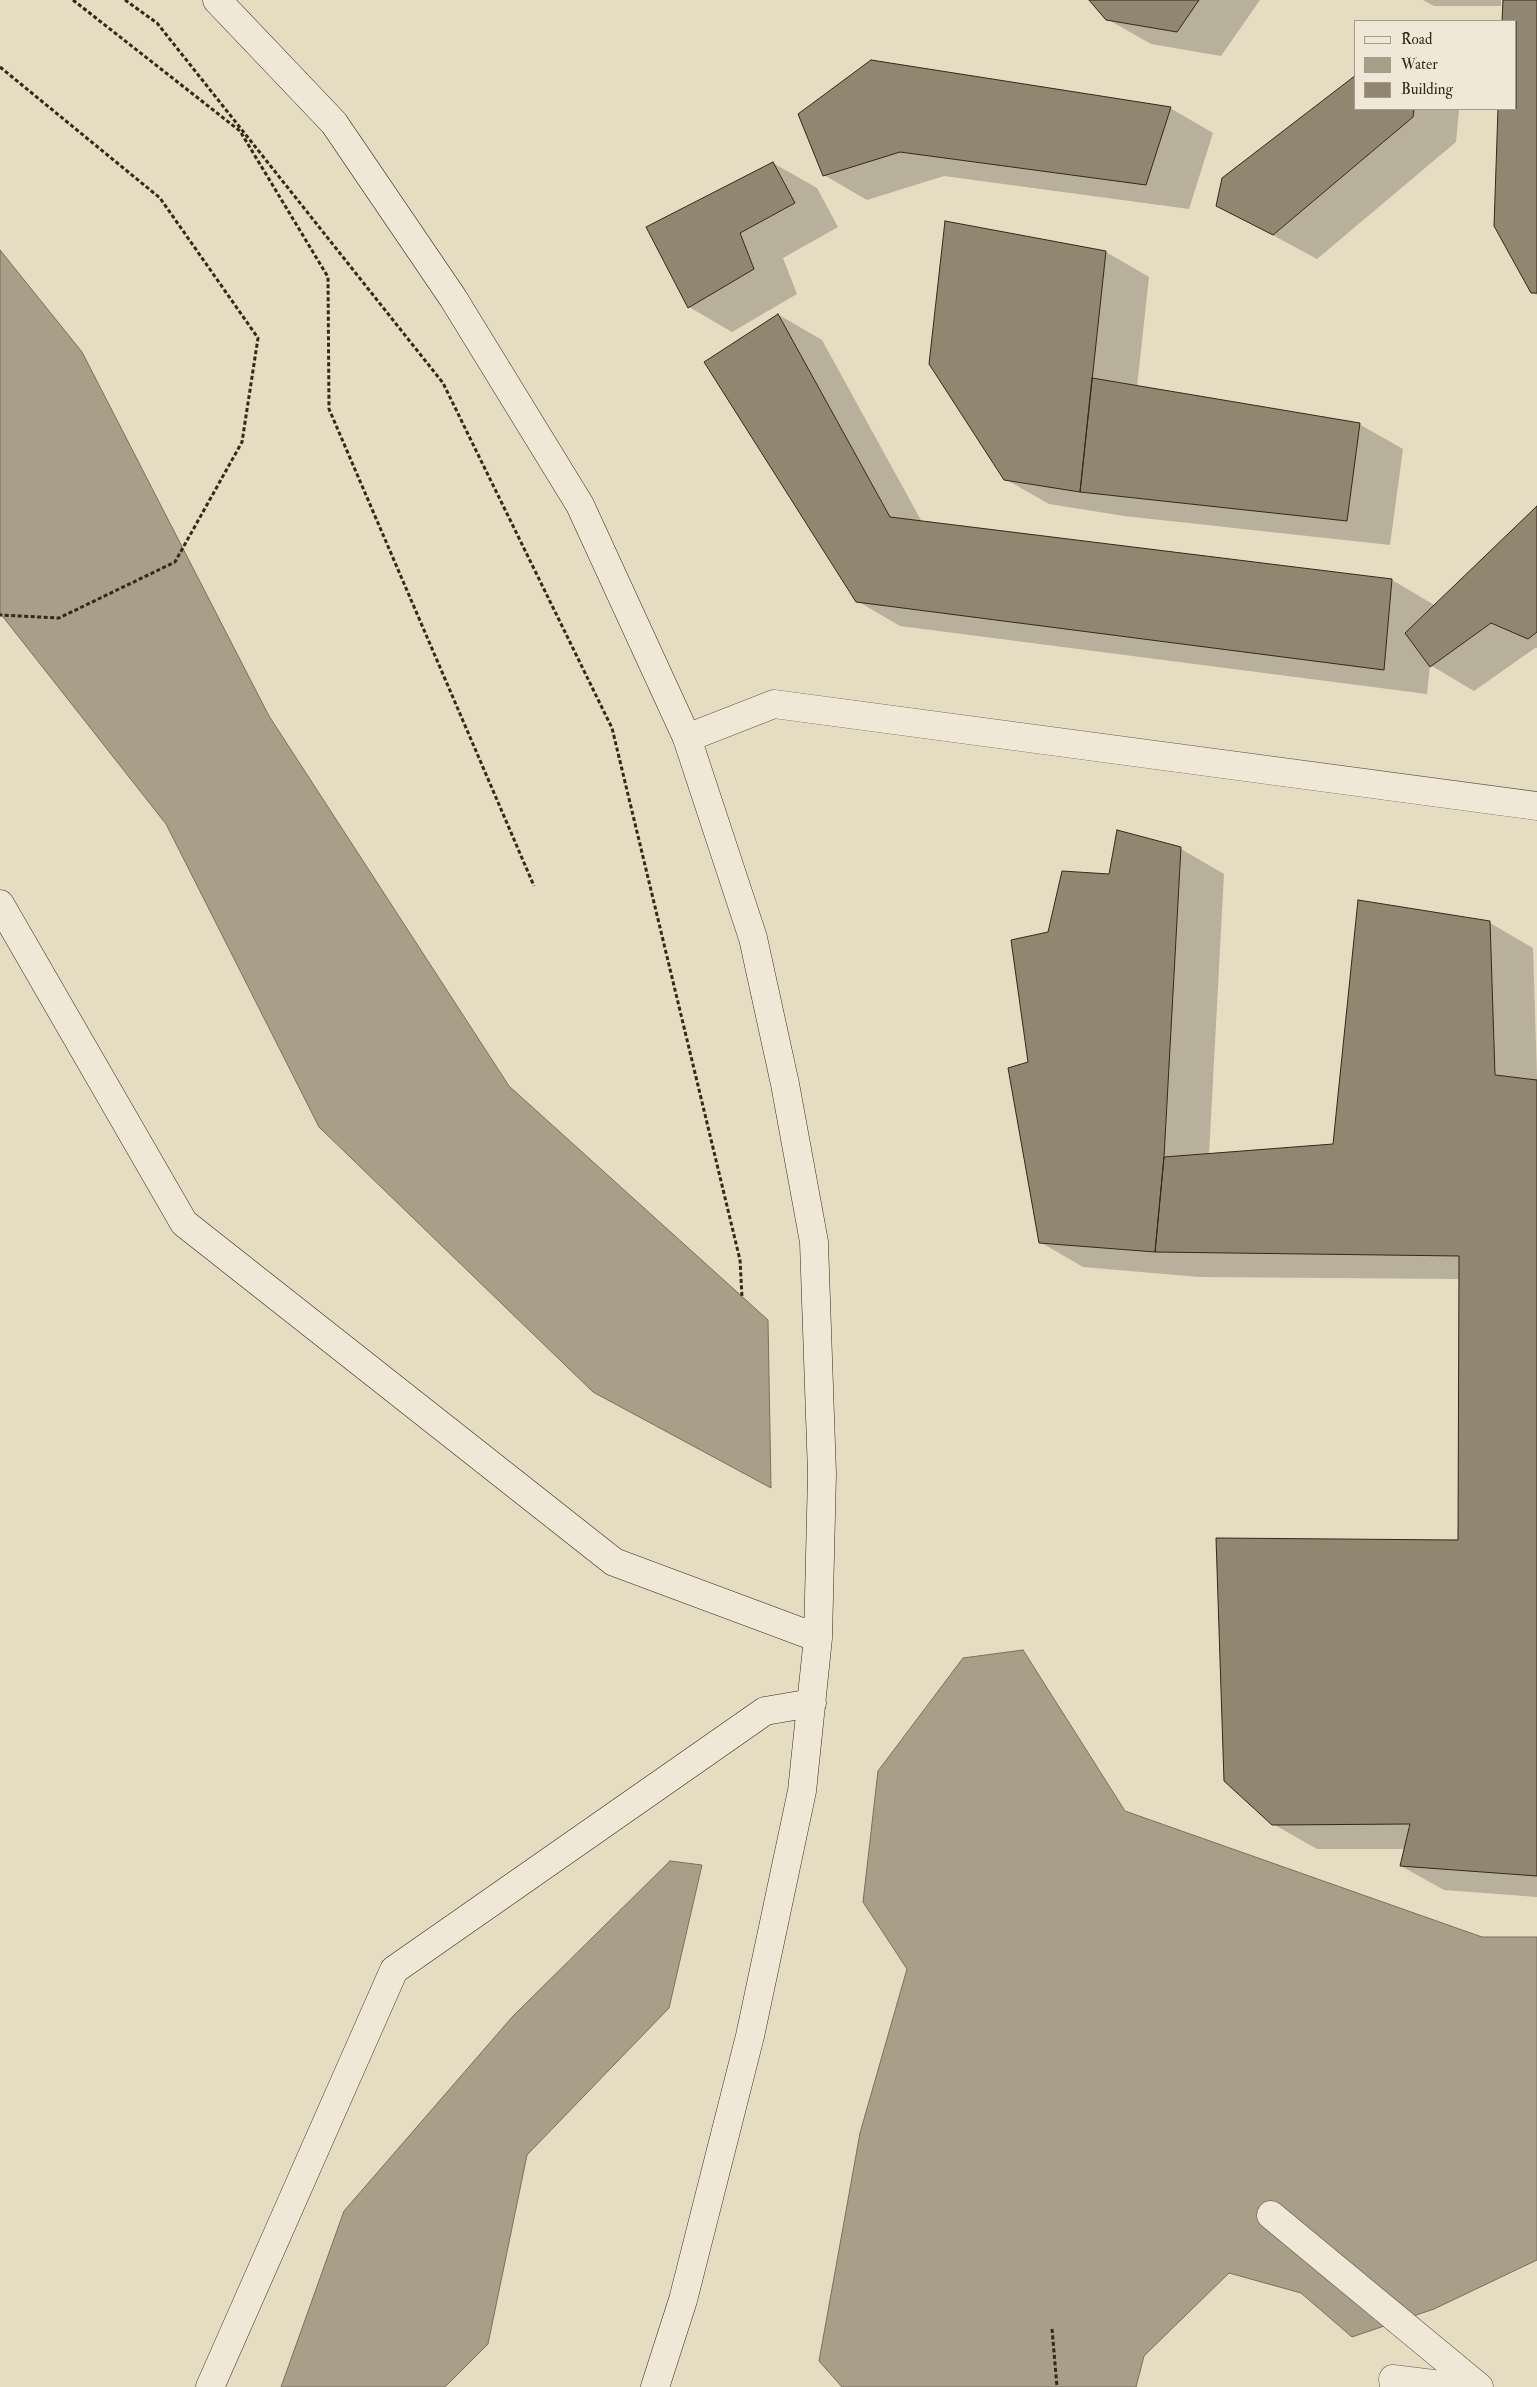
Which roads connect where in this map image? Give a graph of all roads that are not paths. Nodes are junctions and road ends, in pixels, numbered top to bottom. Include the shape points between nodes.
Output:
1 (217, 0) edge
2 (687, 738) junction
3 (1537, 806) edge
4 (0, 904) edge
5 (818, 1638) junction
6 (812, 1703) junction
7 (1271, 2215) dead end
8 (210, 2387) edge
9 (655, 2387) edge
10 (1394, 2387) edge
11 (1457, 2387) edge
12 (1479, 2387) edge

1 - 2 street via 334,124 454,298 580,505
2 - 3 street via 774,704
2 - 5 street via 753,938 785,1084 814,1242 822,1474
4 - 5 street via 184,1223 614,1562
5 - 6 street
6 - 8 street via 766,1711 394,1970
6 - 9 street via 802,1792 750,2036 683,2300
7 - 12 street
10 - 11 street via 1393,2379

